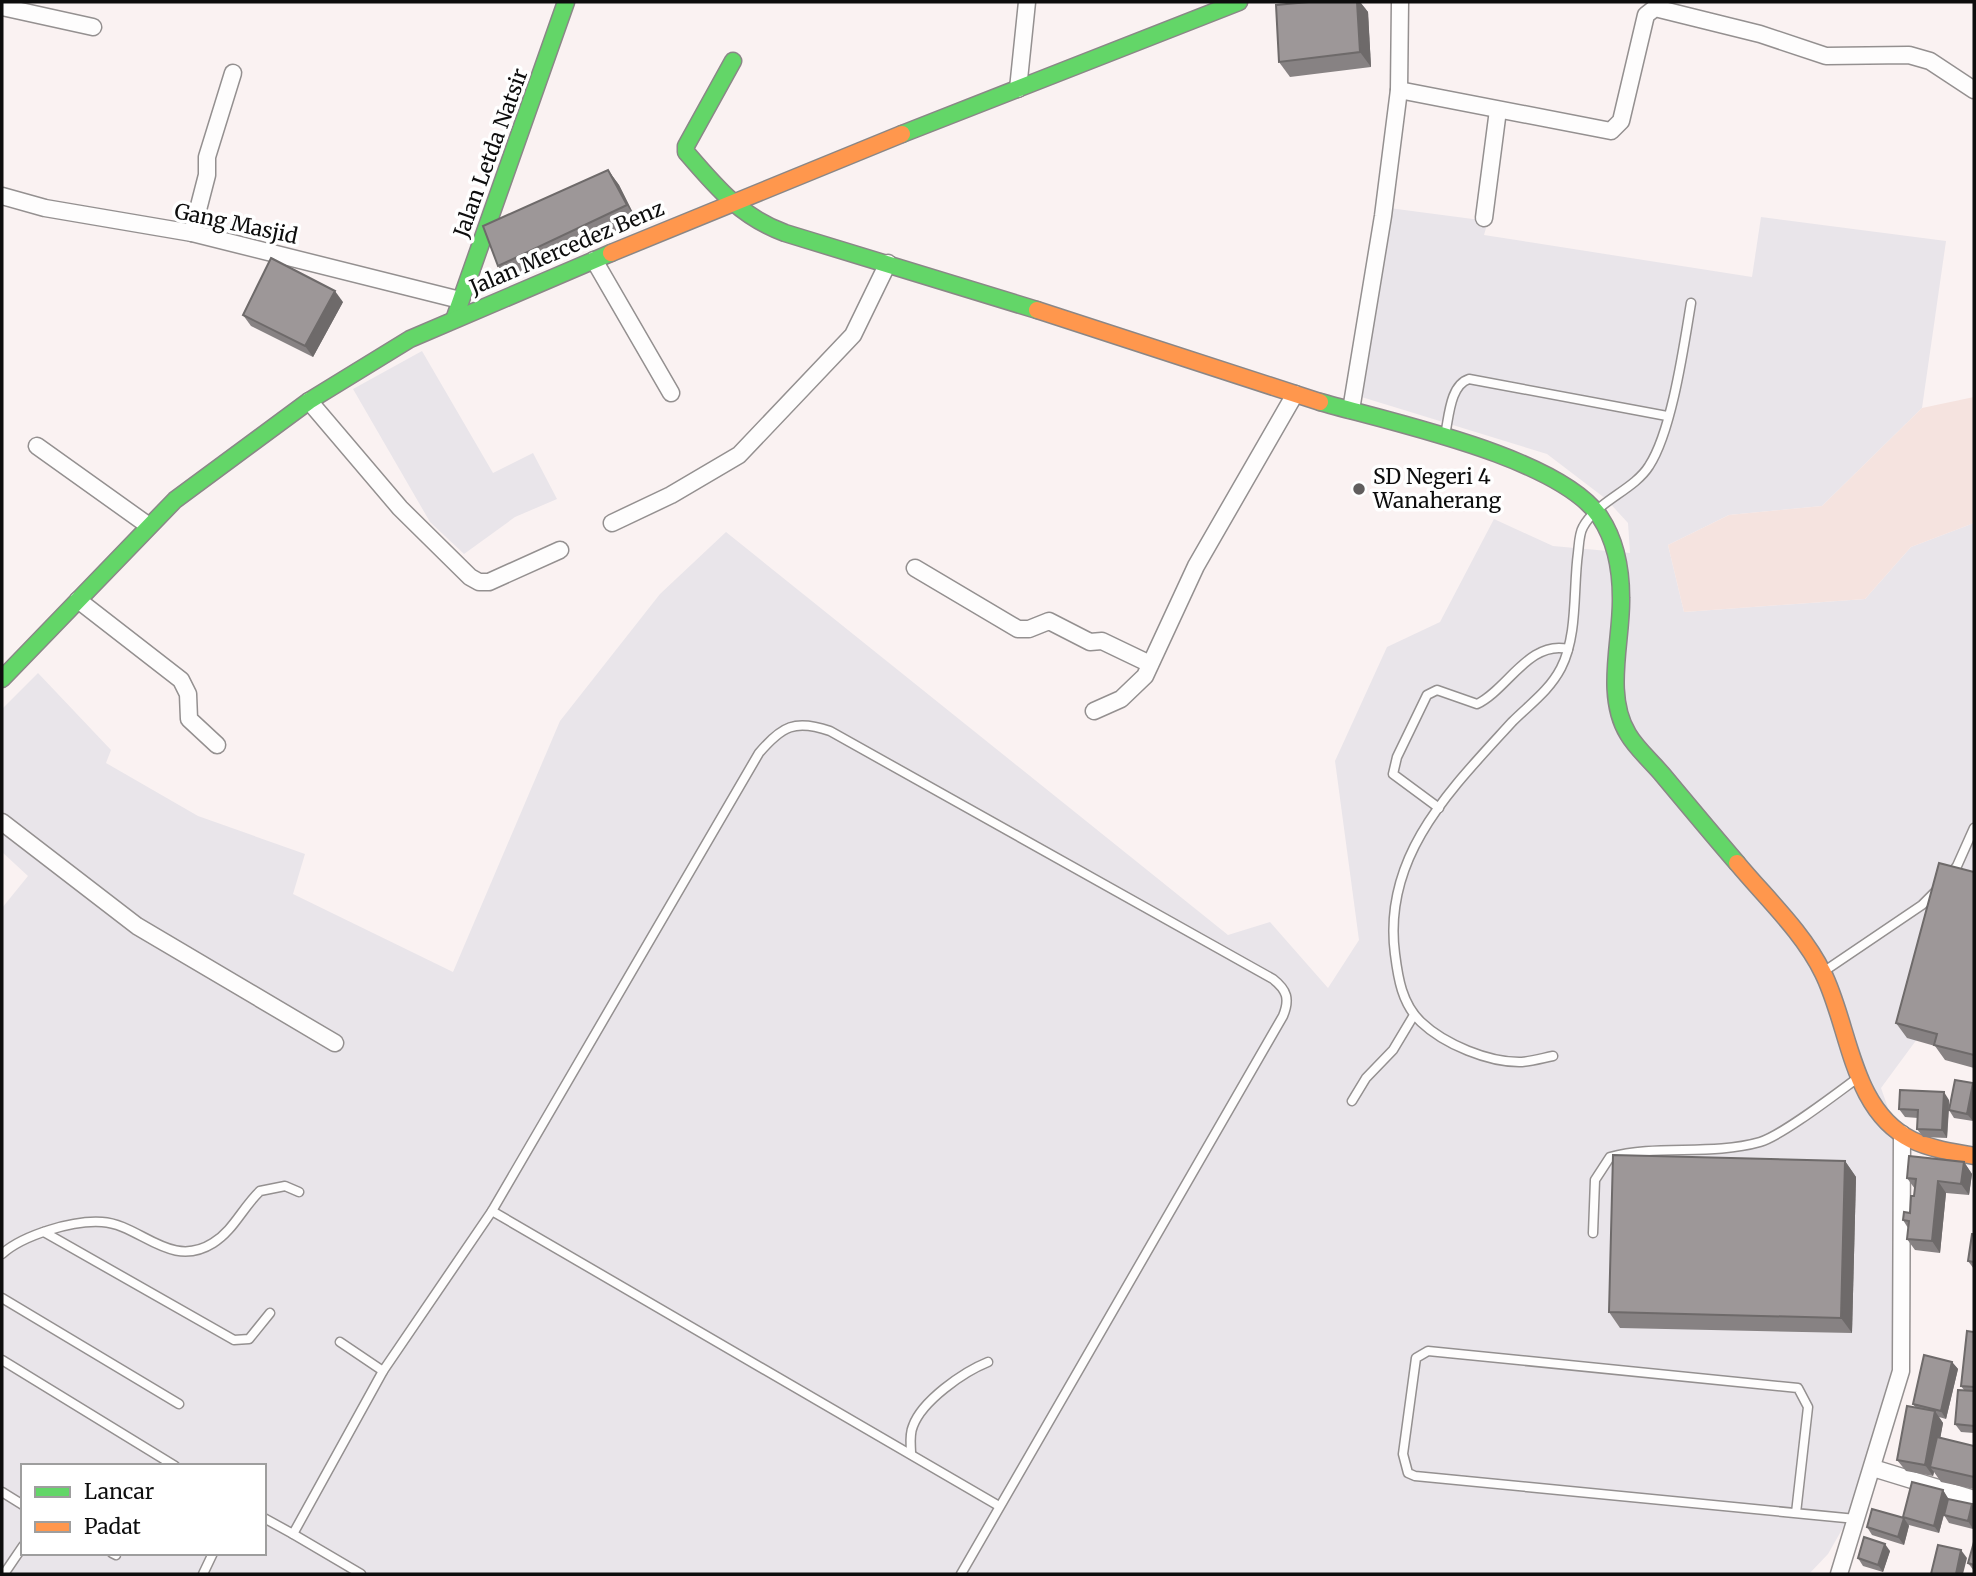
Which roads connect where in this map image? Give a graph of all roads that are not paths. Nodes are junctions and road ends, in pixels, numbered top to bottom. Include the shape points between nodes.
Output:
1 (566, 2) edge
2 (1027, 2) edge
3 (1239, 2) edge
4 (1400, 2) edge
5 (2, 7) edge
6 (93, 27) dead end
7 (733, 61) dead end
8 (233, 73) dead end
9 (1018, 89) junction
10 (1399, 90) junction
11 (1974, 90) edge
12 (1498, 110) junction
13 (2, 196) edge
14 (729, 202) junction
15 (1484, 218) dead end
16 (192, 233) junction
17 (594, 260) junction
18 (888, 263) junction
19 (460, 300) junction
20 (1691, 303) dead end
21 (455, 317) junction
22 (671, 393) dead end
23 (1295, 394) junction
24 (309, 401) junction
25 (1351, 410) junction
26 (1667, 416) junction
27 (1444, 437) junction
28 (37, 446) dead end
29 (1598, 513) junction
30 (612, 523) dead end
31 (149, 526) junction
32 (560, 550) dead end
33 (915, 568) dead end
34 (78, 600) junction
35 (1568, 649) junction
36 (1150, 664) junction
37 (2, 679) edge
38 (1094, 711) dead end
39 (216, 745) dead end
40 (1439, 808) junction
41 (2, 822) edge
42 (1974, 828) edge
43 (1823, 972) junction
44 (1414, 1015) junction
45 (335, 1043) dead end
46 (1553, 1056) dead end
47 (1859, 1077) junction
48 (1352, 1101) dead end
49 (1902, 1134) junction
50 (1974, 1156) edge
51 (299, 1192) dead end
52 (492, 1211) junction
53 (44, 1232) junction
54 (1593, 1233) dead end
55 (2, 1254) edge
56 (2, 1298) edge
57 (270, 1313) dead end
58 (340, 1342) dead end
59 (2, 1360) edge
60 (988, 1362) dead end
61 (383, 1371) junction
62 (179, 1404) dead end
63 (911, 1454) junction
64 (173, 1464) edge
65 (1873, 1468) junction
66 (2, 1492) edge
67 (1974, 1499) edge
68 (21, 1504) edge
69 (999, 1506) junction
70 (1797, 1513) junction
71 (266, 1519) edge
72 (1856, 1519) junction
73 (293, 1534) junction
74 (21, 1549) edge
75 (212, 1555) edge
76 (4, 1574) edge
77 (203, 1574) edge
78 (361, 1574) edge
79 (961, 1574) edge
80 (1839, 1574) edge

1 - 19 street, Jalan Letda Natsir
2 - 9 street
3 - 9 street, Jalan Mercedez Benz
4 - 10 street
5 - 6 street
7 - 14 street via 685,149
8 - 16 street via 207,157
9 - 14 street, Jalan Mercedez Benz
10 - 12 street
10 - 25 street
11 - 12 street via 1930,61 1909,55 1826,56 1655,8 1646,15 1616,129 1606,131
12 - 15 street
13 - 16 street, Gang Masjid
14 - 17 street, Jalan Mercedez Benz
14 - 18 street via 762,225 801,240
16 - 19 street, Gang Masjid
17 - 21 street, Jalan Mercedez Benz
17 - 22 street
18 - 23 street
18 - 30 street via 853,335 738,455
19 - 21 street, Jalan Letda Natsir
20 - 26 lane
21 - 24 street, Jalan Mercedez Benz via 382,354
23 - 25 street
23 - 36 street via 1196,566
24 - 31 street, Jalan Mercedez Benz via 175,500
24 - 32 street via 400,508 470,577 489,582
25 - 27 street
26 - 27 lane via 1469,379 1456,389
26 - 29 lane via 1648,468
27 - 29 street via 1542,474
28 - 31 street
29 - 35 lane via 1581,535
29 - 43 street via 1620,557 1616,687 1628,733
31 - 34 street, Jalan Mercedez Benz
33 - 36 street via 1018,629 1049,621
34 - 37 street, Jalan Mercedez Benz
34 - 39 street via 181,680 188,694 189,719
35 - 40 lane via 1543,695 1514,721
35 - 40 lane via 1540,653 1477,704 1437,690 1427,695 1393,774
36 - 38 street via 1140,683 1108,707
40 - 44 lane via 1406,860 1393,904 1398,978
41 - 45 street via 137,926
42 - 43 lane via 1957,866 1922,905
43 - 47 street
44 - 46 lane via 1444,1039 1496,1059 1522,1062
44 - 48 lane
47 - 49 street via 1876,1106
47 - 54 lane via 1762,1142 1689,1153 1610,1157 1595,1180
49 - 50 street
49 - 65 street via 1901,1371
51 - 53 lane via 285,1186 260,1191 212,1244 188,1251 163,1248 104,1222
52 - 61 lane
52 - 63 lane
52 - 69 lane via 759,753 782,729 810,724 830,731 1273,979 1287,997 1283,1016
53 - 55 lane via 26,1237
53 - 57 lane via 234,1340 249,1339
56 - 62 lane
58 - 61 lane
59 - 64 lane
60 - 63 lane via 956,1379 920,1414 911,1432
61 - 73 lane
63 - 69 lane
65 - 67 street
65 - 72 street
66 - 68 lane
69 - 79 lane
70 - 70 lane via 1808,1407 1798,1388 1428,1351 1416,1358 1403,1454 1408,1473
70 - 72 lane
71 - 73 lane
72 - 80 street
73 - 78 lane
74 - 76 lane
75 - 77 lane

